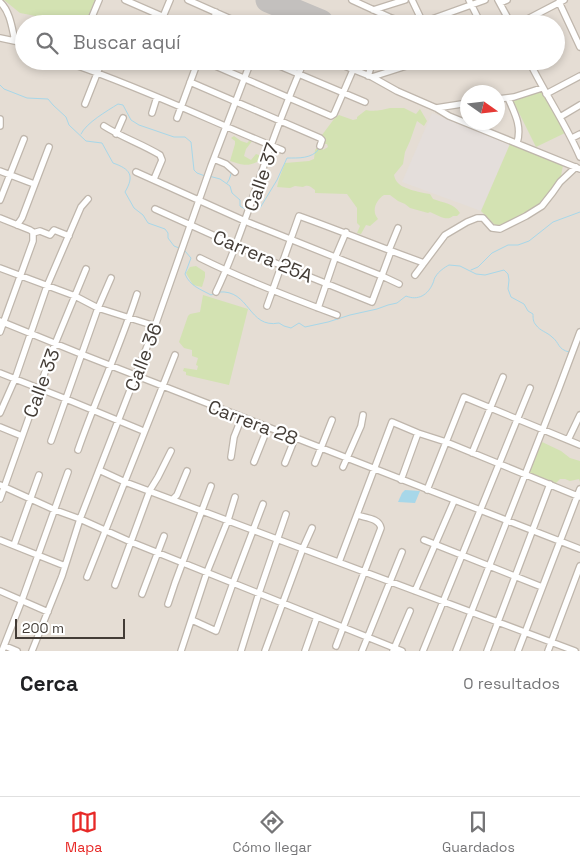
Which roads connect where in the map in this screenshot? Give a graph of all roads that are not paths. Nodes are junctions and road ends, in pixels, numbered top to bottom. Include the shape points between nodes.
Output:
1 (99, 0) edge
2 (125, 0) edge
3 (170, 0) edge
4 (188, 0) edge
5 (352, 0) edge
6 (404, 0) edge
7 (412, 0) edge
8 (485, 0) edge
9 (507, 0) edge
10 (562, 1) edge
11 (0, 2) edge
12 (470, 2) edge
13 (499, 2) edge
14 (373, 10) junction
15 (216, 12) junction
16 (93, 15) edge
17 (161, 15) edge
18 (163, 15) edge
19 (215, 15) edge
20 (222, 15) edge
21 (384, 15) edge
22 (418, 15) edge
23 (440, 15) edge
24 (476, 15) edge
25 (506, 15) edge
26 (535, 15) edge
27 (0, 38) edge
28 (15, 40) joint
29 (580, 47) edge
30 (91, 70) edge
31 (99, 70) edge
32 (195, 70) edge
33 (225, 70) edge
34 (247, 70) edge
35 (289, 70) edge
36 (300, 70) edge
37 (353, 70) joint
38 (371, 70) edge
39 (391, 70) edge
40 (533, 70) edge
41 (98, 73) junction
42 (298, 74) junction
43 (370, 76) junction
44 (580, 76) edge
45 (244, 78) junction
46 (190, 82) junction
47 (542, 88) junction
48 (344, 94) junction
49 (546, 94) junction
50 (157, 97) junction
51 (290, 98) junction
52 (505, 98) edge
53 (508, 98) junction
54 (236, 102) junction
55 (365, 102) dead end
56 (85, 104) dead end
57 (460, 104) edge
58 (580, 105) edge
59 (180, 106) junction
60 (436, 108) junction
61 (152, 113) dead end
62 (560, 116) junction
63 (123, 118) dead end
64 (177, 118) dead end
65 (0, 119) edge
66 (280, 121) junction
67 (0, 126) edge
68 (104, 126) dead end
69 (226, 127) junction
70 (116, 134) junction
71 (580, 134) edge
72 (572, 138) junction
73 (24, 139) dead end
74 (518, 143) junction
75 (271, 145) junction
76 (320, 146) dead end
77 (49, 148) dead end
78 (282, 150) dead end
79 (580, 157) edge
80 (214, 159) junction
81 (578, 168) edge
82 (0, 171) edge
83 (136, 172) dead end
84 (235, 172) dead end
85 (10, 174) junction
86 (154, 180) junction
87 (34, 184) junction
88 (88, 199) dead end
89 (0, 200) edge
90 (200, 200) junction
91 (155, 209) dead end
92 (0, 218) edge
93 (246, 220) junction
94 (17, 225) junction
95 (190, 226) junction
96 (398, 228) dead end
97 (346, 232) junction
98 (33, 234) junction
99 (69, 236) junction
100 (291, 239) junction
101 (236, 246) junction
102 (390, 251) junction
103 (200, 258) dead end
104 (335, 258) junction
105 (424, 263) junction
106 (282, 265) junction
107 (0, 268) edge
108 (86, 269) dead end
109 (226, 271) junction
110 (415, 275) dead end
111 (20, 276) junction
112 (382, 276) junction
113 (111, 278) dead end
114 (326, 282) junction
115 (399, 284) dead end
116 (47, 286) junction
117 (273, 290) junction
118 (216, 292) dead end
119 (137, 294) dead end
120 (75, 296) junction
121 (267, 306) dead end
122 (98, 308) junction
123 (318, 308) junction
124 (337, 315) dead end
125 (130, 318) junction
126 (2, 322) edge
127 (155, 326) junction
128 (0, 332) edge
129 (580, 332) edge
130 (30, 333) junction
131 (56, 344) junction
132 (81, 354) junction
133 (175, 355) dead end
134 (110, 366) junction
135 (0, 373) edge
136 (136, 376) junction
137 (503, 377) dead end
138 (14, 379) junction
139 (162, 386) junction
140 (530, 388) dead end
141 (40, 389) junction
142 (66, 399) junction
143 (490, 408) junction
144 (92, 410) junction
145 (0, 413) edge
146 (580, 415) edge
147 (362, 416) dead end
148 (242, 417) junction
149 (518, 419) junction
150 (332, 420) dead end
151 (118, 421) junction
152 (0, 427) edge
153 (268, 427) junction
154 (141, 430) dead end
155 (542, 430) junction
156 (418, 433) junction
157 (22, 436) junction
158 (295, 438) junction
159 (568, 440) junction
160 (51, 441) dead end
161 (446, 442) junction
162 (580, 444) edge
163 (321, 448) junction
164 (78, 450) dead end
165 (171, 451) dead end
166 (472, 453) junction
167 (231, 457) dead end
168 (348, 459) junction
169 (254, 462) dead end
170 (285, 463) dead end
171 (315, 464) dead end
172 (499, 464) junction
173 (343, 468) dead end
174 (374, 469) junction
175 (99, 470) junction
176 (187, 471) dead end
177 (68, 472) dead end
178 (39, 475) dead end
179 (525, 475) junction
180 (401, 480) junction
181 (125, 482) junction
182 (550, 484) junction
183 (2, 486) edge
184 (211, 486) dead end
185 (150, 490) junction
186 (427, 490) junction
187 (579, 494) edge
188 (235, 497) dead end
189 (0, 499) edge
190 (30, 499) junction
191 (173, 499) junction
192 (454, 500) junction
193 (263, 504) dead end
194 (55, 510) junction
195 (203, 510) junction
196 (480, 511) junction
197 (286, 514) dead end
198 (357, 515) junction
199 (80, 519) junction
200 (228, 520) junction
201 (507, 522) junction
202 (312, 528) dead end
203 (253, 529) junction
204 (106, 530) junction
205 (532, 531) junction
206 (164, 536) dead end
207 (278, 538) junction
208 (0, 540) edge
209 (424, 540) dead end
210 (131, 542) junction
211 (560, 542) junction
212 (14, 545) junction
213 (436, 545) junction
214 (303, 548) junction
215 (580, 550) edge
216 (157, 552) junction
217 (402, 552) dead end
218 (38, 555) junction
219 (462, 556) junction
220 (339, 562) junction
221 (183, 563) junction
222 (65, 566) junction
223 (488, 566) junction
224 (580, 566) edge
225 (207, 572) junction
226 (365, 572) junction
227 (87, 577) dead end
228 (515, 577) junction
229 (390, 581) junction
230 (233, 583) junction
231 (115, 584) dead end
232 (542, 587) junction
233 (0, 591) edge
234 (416, 591) junction
235 (259, 593) junction
236 (142, 594) dead end
237 (22, 600) junction
238 (443, 601) junction
239 (283, 603) junction
240 (168, 604) dead end
241 (410, 611) dead end
242 (48, 612) junction
243 (471, 612) junction
244 (317, 617) junction
245 (192, 620) junction
246 (498, 622) junction
247 (343, 627) junction
248 (525, 632) junction
249 (367, 637) junction
250 (552, 642) junction
251 (336, 646) dead end
252 (3, 649) edge
253 (393, 649) edge
254 (17, 651) edge
255 (32, 651) edge
256 (182, 651) edge
257 (241, 651) edge
258 (265, 651) edge
259 (305, 651) edge
260 (362, 651) edge
261 (402, 651) edge
262 (423, 651) edge
263 (456, 651) edge
264 (487, 651) edge
265 (518, 651) edge
266 (548, 651) edge
267 (575, 651) edge

1 - 16 street
2 - 17 street
3 - 18 street
4 - 15 street
5 - 14 street
6 - 14 street
7 - 22 street
8 - 12 street
9 - 13 street
10 - 26 street
10 - 29 street
11 - 28 street via 8,14
12 - 23 street
12 - 24 street
13 - 25 street
14 - 21 street
15 - 19 street
15 - 20 street
27 - 28 street
30 - 41 street
31 - 41 street
32 - 46 street
33 - 45 street
34 - 45 street, Calle 36
35 - 42 street
36 - 42 street, Calle 37
37 - 43 street
37 - 48 street
38 - 43 street
39 - 43 street
40 - 47 street
41 - 50 street
41 - 56 street
42 - 48 street
42 - 51 street, Calle 37
43 - 60 street
44 - 49 street
45 - 51 street
45 - 54 street, Calle 36
46 - 54 street
46 - 59 street
47 - 49 street
47 - 53 street
48 - 51 street via 332,116
48 - 55 street
49 - 62 street
50 - 59 street
50 - 61 street
51 - 66 street, Calle 37
52 - 53 street
53 - 74 street via 517,118
54 - 66 street
54 - 69 street, Calle 36
57 - 60 street
58 - 62 street
59 - 64 street
59 - 69 street
60 - 74 street
62 - 72 street
63 - 70 street
65 - 67 street
66 - 75 street, Calle 37
66 - 76 street via 320,138
68 - 70 street
69 - 75 street
69 - 80 street, Calle 36
70 - 86 street via 160,154 162,160
71 - 72 street
72 - 79 street
73 - 85 street
74 - 81 street
75 - 78 street
75 - 93 street, Calle 37
77 - 87 street
80 - 84 street
80 - 90 street, Calle 36
81 - 105 street via 560,182 542,206 534,211 500,229 492,228 483,218 467,222 445,235
82 - 85 street
83 - 86 street
85 - 87 street
85 - 89 street
86 - 90 street
87 - 94 street
88 - 99 street via 81,207
90 - 93 street
90 - 95 street, Calle 36
91 - 95 street, Carrera 25A
92 - 94 street
93 - 100 street
93 - 101 street, Calle 37
94 - 98 street
95 - 101 street, Carrera 25A
95 - 127 street, Calle 36
96 - 102 street
97 - 100 street via 300,216
97 - 102 street
97 - 104 street
98 - 99 street via 40,231 50,236 54,230
98 - 111 street
99 - 116 street
100 - 104 street
100 - 106 street
101 - 106 street, Carrera 25A
101 - 109 street, Calle 37
102 - 105 street
102 - 112 street
103 - 109 street
104 - 112 street
104 - 114 street
105 - 110 street
106 - 114 street, Carrera 25A
106 - 117 street
107 - 111 street
108 - 120 street, Calle 33
109 - 117 street
109 - 118 street, Calle 37
111 - 116 street
111 - 126 street
112 - 114 street, Carrera 25A via 372,302
112 - 115 street
113 - 122 street
114 - 123 street
116 - 120 street
116 - 130 street
117 - 121 street
117 - 123 street
119 - 125 street
120 - 122 street
120 - 131 street, Calle 33
122 - 125 street
122 - 132 street
123 - 124 street
125 - 127 street
125 - 134 street
126 - 128 street
126 - 130 street, Carrera 28
127 - 136 street, Calle 36
129 - 155 street
130 - 131 street, Carrera 28
130 - 138 street
131 - 132 street, Carrera 28
131 - 141 street, Calle 33
132 - 134 street, Carrera 28
132 - 142 street
133 - 139 street
134 - 136 street, Carrera 28
134 - 144 street
135 - 138 street
136 - 139 street, Carrera 28
136 - 151 street, Calle 36
137 - 143 street
138 - 141 street
138 - 145 street
139 - 148 street, Carrera 28
139 - 181 street
140 - 149 street
141 - 142 street
141 - 157 street, Calle 33
142 - 144 street
142 - 160 street
143 - 149 street
143 - 161 street via 464,397
143 - 166 street
144 - 151 street
144 - 164 street
146 - 159 street
147 - 168 street
148 - 153 street, Carrera 28
148 - 167 street
149 - 155 street
149 - 172 street
150 - 163 street
151 - 154 street
151 - 175 street, Calle 36
152 - 157 street
153 - 158 street, Carrera 28
153 - 169 street
155 - 159 street
155 - 179 street
156 - 161 street
156 - 174 street via 392,422
156 - 180 street
157 - 183 street, Calle 33
158 - 163 street, Carrera 28
158 - 170 street
159 - 162 street
161 - 166 street
161 - 186 street
163 - 168 street, Carrera 28
163 - 171 street
165 - 185 street
166 - 172 street
168 - 173 street
168 - 174 street, Carrera 28
172 - 179 street
172 - 196 street
174 - 180 street, Carrera 28
174 - 198 street
175 - 181 street
175 - 199 street, Calle 36
176 - 191 street
177 - 194 street
178 - 190 street
179 - 182 street
179 - 201 street
180 - 186 street, Carrera 28
181 - 185 street
181 - 204 street
182 - 187 street
182 - 205 street
183 - 189 street, Calle 33
183 - 190 street
184 - 195 street
185 - 191 street
185 - 210 street
186 - 192 street, Carrera 28
187 - 211 street
188 - 200 street
190 - 194 street
190 - 212 street
191 - 195 street
192 - 196 street, Carrera 28
192 - 213 street
193 - 203 street
194 - 199 street
194 - 218 street
195 - 200 street
195 - 221 street
196 - 201 street, Carrera 28
196 - 219 street
197 - 207 street
198 - 220 street
198 - 226 street via 377,521 382,528
199 - 204 street
199 - 222 street, Calle 36
200 - 203 street
200 - 225 street
201 - 205 street, Carrera 28
201 - 223 street
202 - 214 street
203 - 207 street
203 - 230 street
204 - 210 street
204 - 227 street
205 - 211 street, Carrera 28
205 - 228 street
206 - 216 street
207 - 214 street
207 - 235 street
208 - 212 street
209 - 213 street
210 - 216 street
210 - 231 street
211 - 215 street, Carrera 28
211 - 232 street
212 - 218 street
213 - 219 street
213 - 234 street
214 - 220 street
214 - 239 street
216 - 221 street
216 - 236 street
217 - 229 street
218 - 222 street
218 - 237 street
219 - 223 street
219 - 238 street
220 - 226 street
221 - 225 street
221 - 240 street
222 - 242 street, Calle 36
223 - 228 street
223 - 243 street
224 - 250 street
225 - 230 street
225 - 245 street
226 - 229 street
226 - 247 street
228 - 232 street
228 - 246 street
229 - 234 street
229 - 249 street
230 - 235 street
230 - 245 street via 216,631
232 - 248 street
233 - 237 street
234 - 238 street
235 - 239 street
235 - 257 street
237 - 242 street
237 - 252 street
238 - 243 street
238 - 262 street
239 - 244 street
239 - 258 street
241 - 253 street
242 - 255 street, Calle 36
243 - 246 street
243 - 263 street
244 - 247 street
244 - 259 street
245 - 256 street
246 - 248 street
246 - 264 street
247 - 249 street
247 - 251 street
248 - 250 street
248 - 265 street
249 - 253 street
249 - 260 street
250 - 266 street
250 - 267 street
252 - 254 street
253 - 261 street

